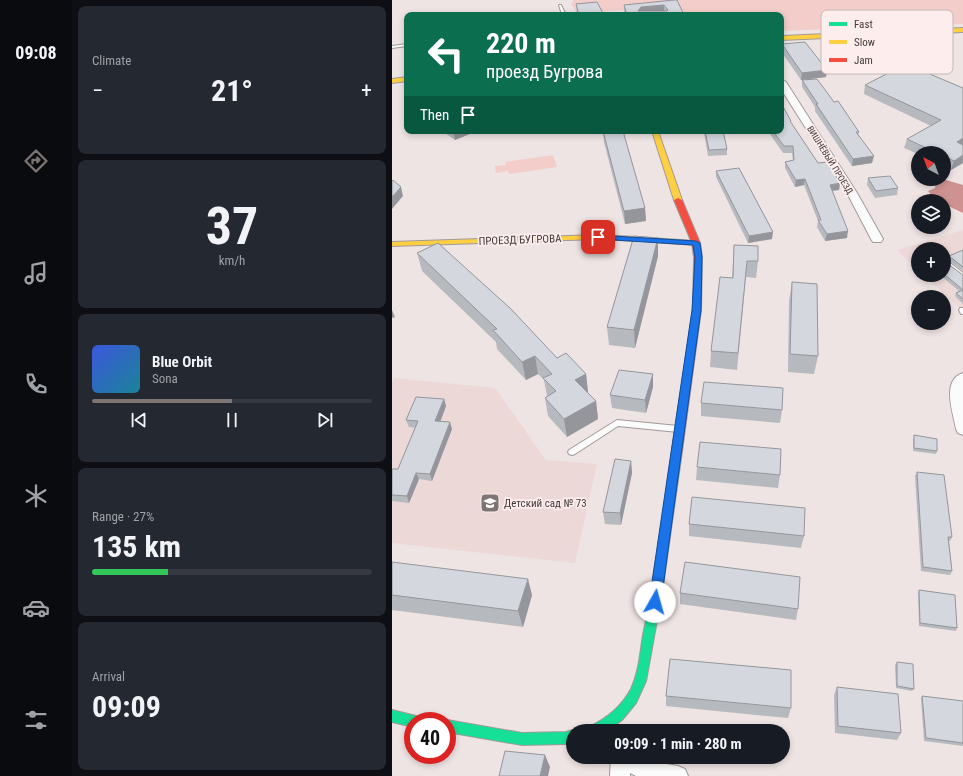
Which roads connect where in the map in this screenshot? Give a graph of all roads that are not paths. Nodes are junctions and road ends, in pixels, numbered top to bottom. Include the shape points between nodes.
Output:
1 (560, 6) dead end
2 (563, 12) edge
3 (953, 30) edge
4 (963, 30) edge
5 (821, 36) edge
6 (784, 38) edge
7 (404, 45) edge
8 (392, 47) edge
9 (404, 79) edge
10 (392, 81) edge
11 (784, 87) edge
12 (656, 134) edge
13 (877, 239) dead end
14 (696, 243) junction
15 (392, 244) edge
16 (951, 266) edge
17 (963, 276) edge
18 (963, 378) edge
19 (680, 429) junction
20 (963, 429) edge
21 (572, 452) dead end
22 (392, 716) edge
23 (404, 718) edge
24 (607, 724) edge
25 (456, 728) edge
26 (566, 736) edge
27 (621, 764) edge
28 (678, 776) edge

1 - 2 lane
3 - 4 street
5 - 6 street
7 - 8 lane
9 - 10 street
11 - 13 street, ВИШНЁВЫЙ ПРОЕЗД via 852,193
12 - 14 street via 681,208
14 - 15 street, ПРОЕЗД БУГРОВА via 598,237
14 - 19 street via 697,310
16 - 17 lane
18 - 20 street via 957,385 957,392
19 - 21 lane via 617,423
19 - 24 street via 653,616 642,670 635,693 619,714
22 - 23 street
25 - 26 street via 522,739
27 - 28 street

